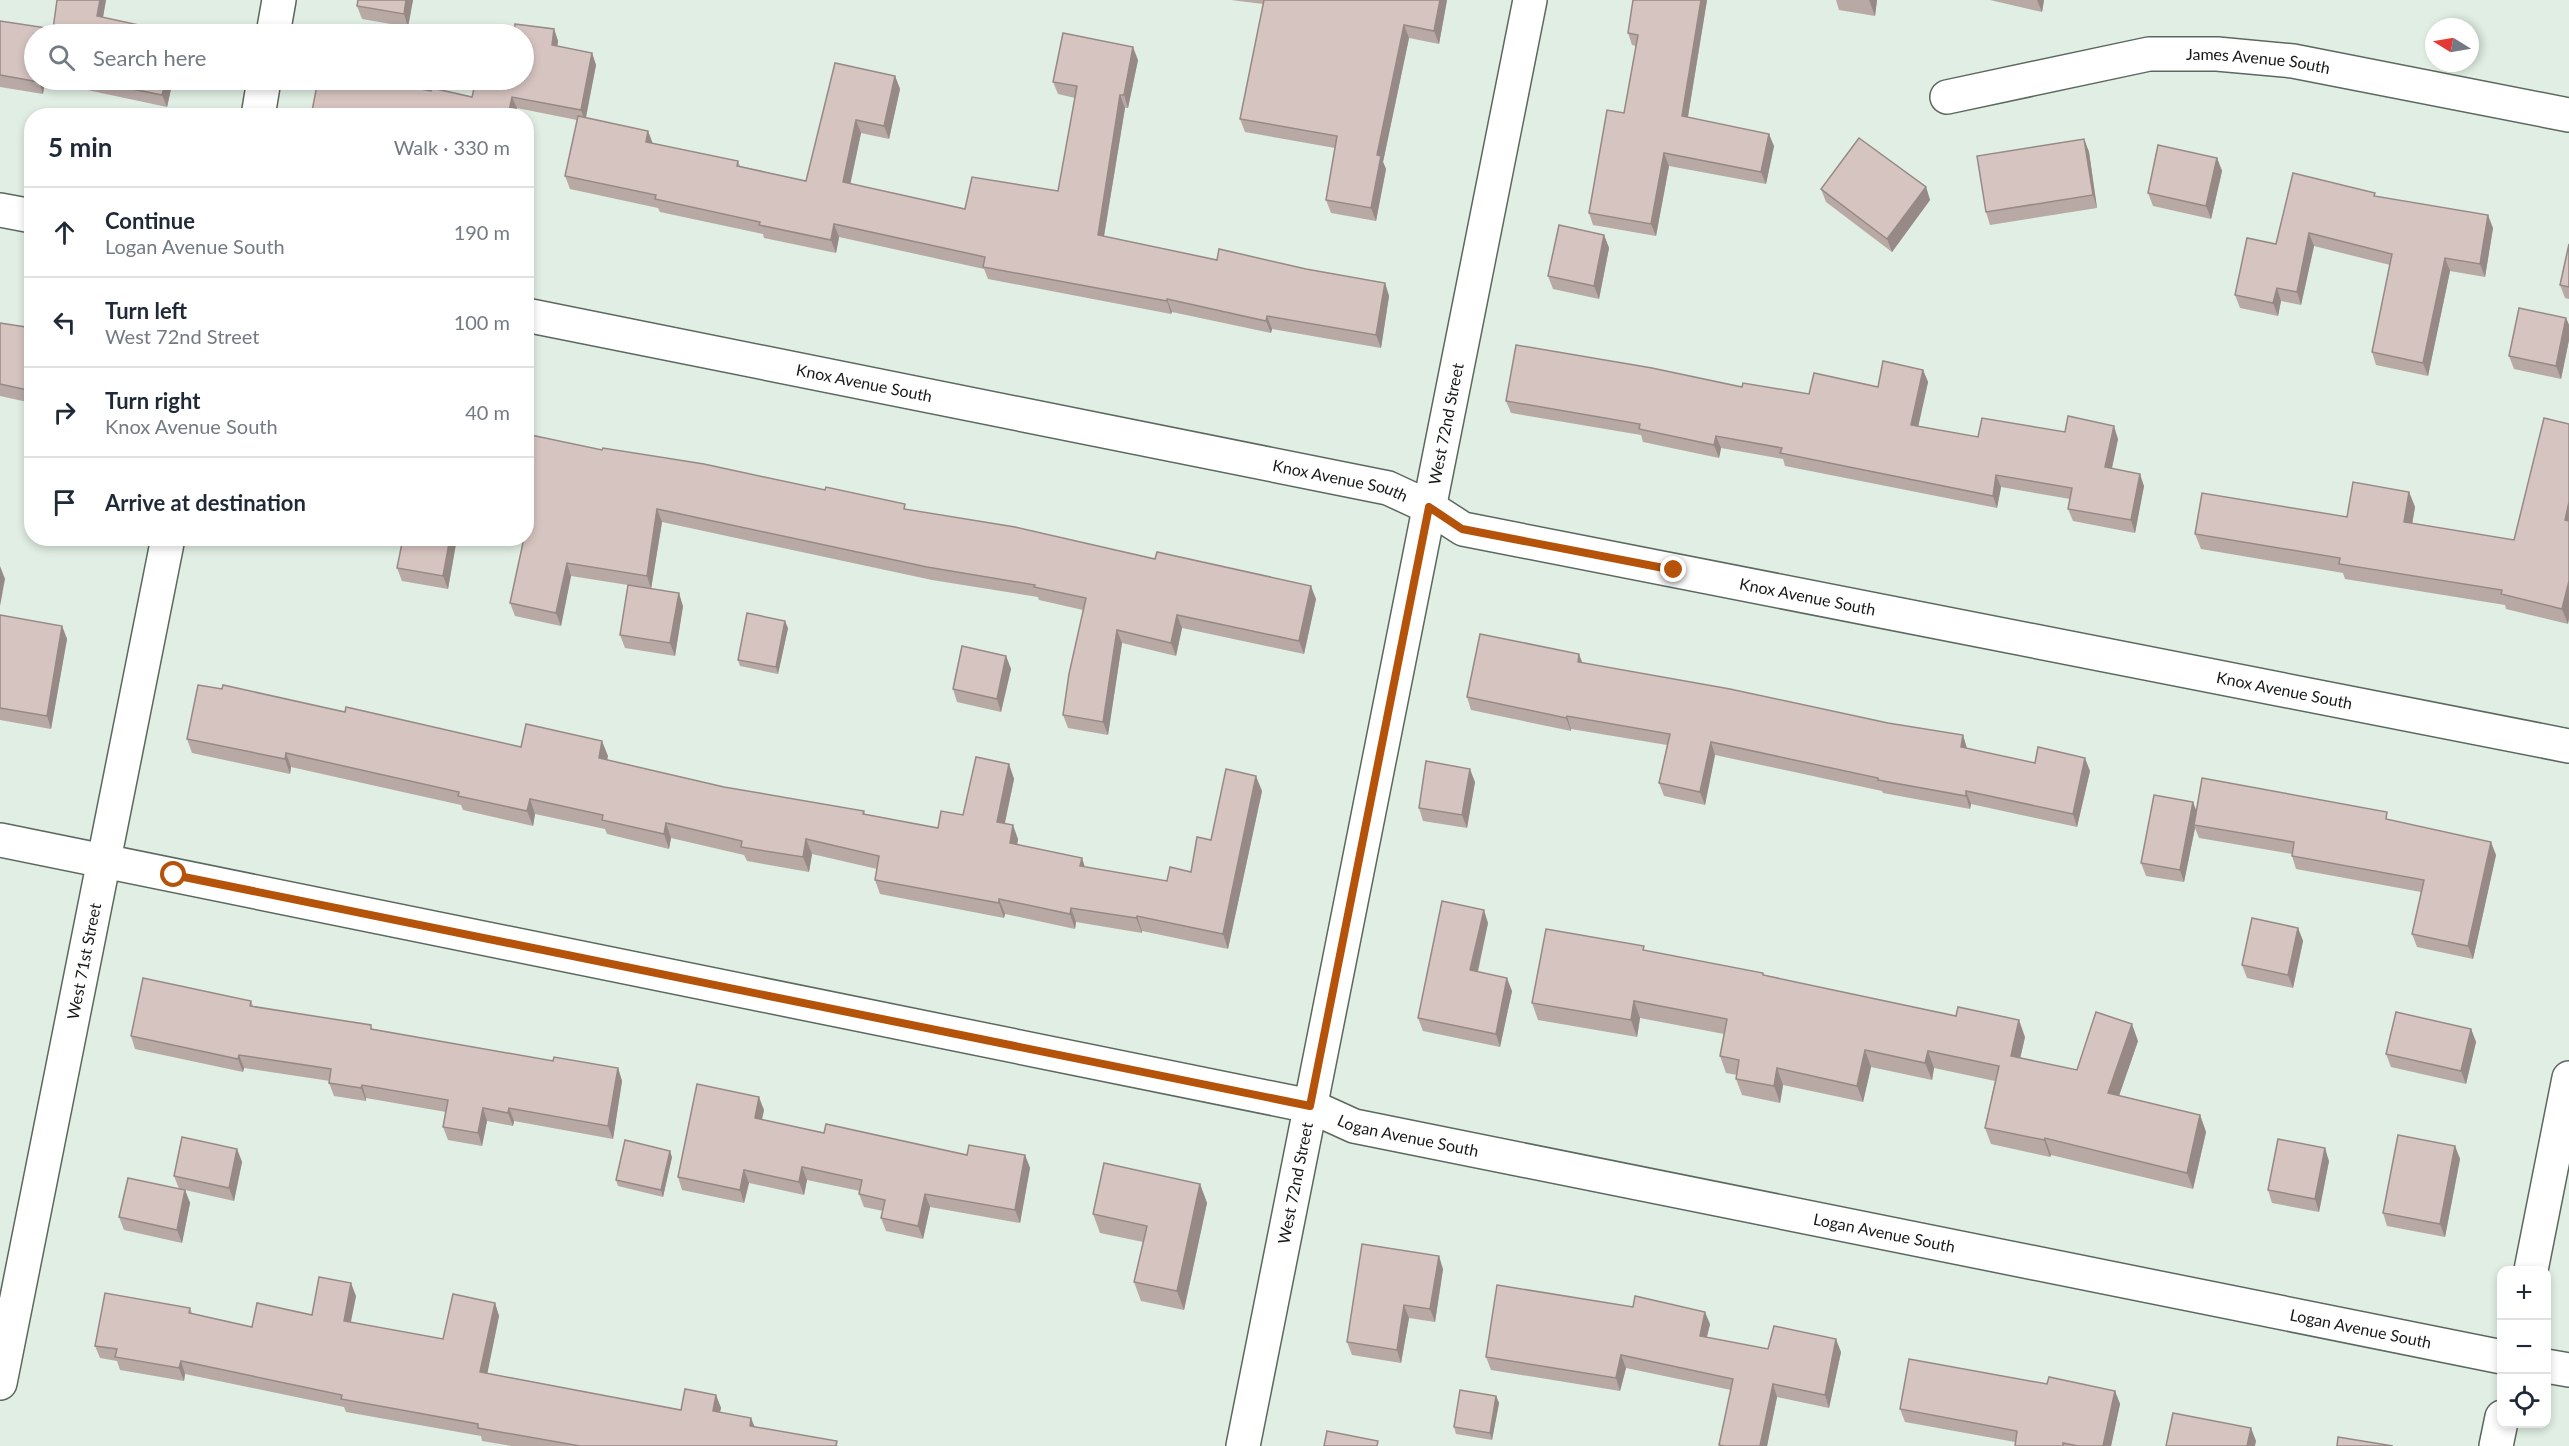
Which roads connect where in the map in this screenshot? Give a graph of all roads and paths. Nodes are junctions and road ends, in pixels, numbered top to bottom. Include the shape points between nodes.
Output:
1 (279, 0) edge
2 (1530, 0) edge
3 (275, 24) edge
4 (262, 90) edge
5 (1947, 97) dead end
6 (259, 108) edge
7 (2569, 115) edge
8 (0, 210) edge
9 (24, 214) edge
10 (534, 317) edge
11 (1429, 507) junction
12 (166, 546) edge
13 (2569, 746) edge
14 (0, 840) edge
15 (105, 861) junction
16 (2569, 1078) edge
17 (1310, 1106) junction
18 (2532, 1266) edge
19 (2497, 1356) edge
20 (2551, 1367) edge
21 (2569, 1370) edge
22 (0, 1383) edge
23 (2500, 1428) edge
24 (1243, 1446) edge
25 (2496, 1446) edge

1 - 3 street
2 - 11 street, West 72nd Street
4 - 6 street
5 - 7 street, James Avenue South via 2149,54 2217,54 2293,61
8 - 9 street
10 - 11 street, Knox Avenue South via 1388,488
11 - 13 street, Knox Avenue South via 1462,529
11 - 17 street, West 72nd Street
12 - 15 street, West 71st Street
14 - 15 street, Logan Avenue South
15 - 17 street, Logan Avenue South
15 - 22 street, West 71st Street
16 - 18 street
17 - 19 street, Logan Avenue South via 1354,1126
17 - 24 street, West 72nd Street
20 - 21 street
23 - 25 street

